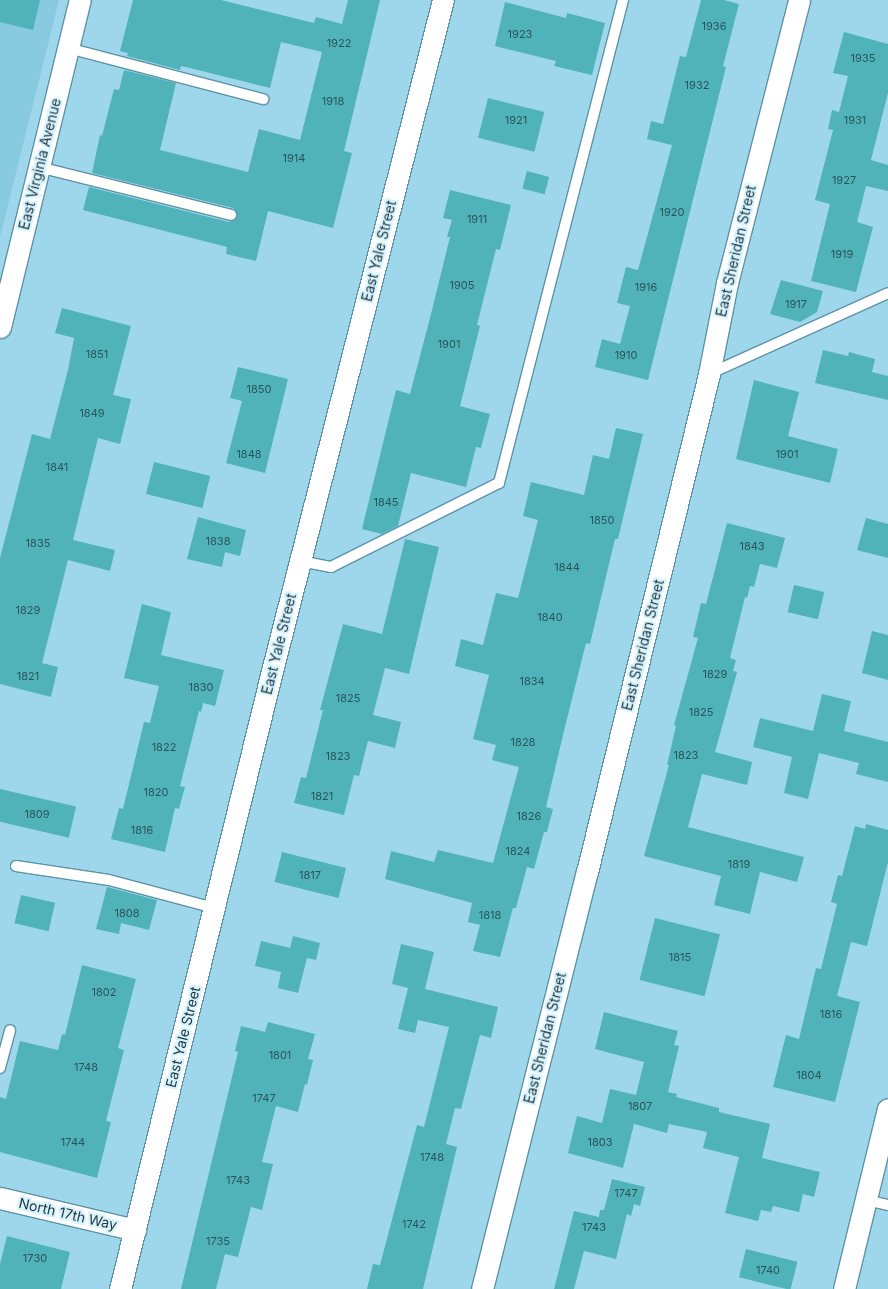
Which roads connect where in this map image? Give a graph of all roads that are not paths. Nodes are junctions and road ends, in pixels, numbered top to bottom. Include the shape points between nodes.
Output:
1 (80, 0) edge
2 (443, 0) edge
3 (623, 0) edge
4 (799, 0) edge
5 (68, 48) junction
6 (263, 99) dead end
7 (39, 167) junction
8 (231, 215) dead end
9 (888, 293) edge
10 (0, 327) edge
11 (709, 374) junction
12 (300, 561) junction
13 (16, 866) dead end
14 (214, 908) junction
15 (10, 1030) dead end
16 (0, 1068) edge
17 (888, 1109) edge
18 (0, 1198) edge
19 (866, 1200) junction
20 (888, 1205) edge
21 (135, 1230) junction
22 (120, 1289) edge
23 (482, 1289) edge
24 (844, 1289) edge

1 - 5 street, East Virginia Avenue
2 - 12 street, East Yale Street
3 - 12 lane via 499,483 331,567
4 - 11 street, East Sheridan Street via 727,283
5 - 6 lane
5 - 7 street, East Virginia Avenue
7 - 8 lane
7 - 10 street, East Virginia Avenue
9 - 11 lane
11 - 23 street, East Sheridan Street
12 - 14 street, East Yale Street
13 - 14 lane via 109,880
14 - 21 street, East Yale Street
15 - 16 lane
17 - 19 street
18 - 21 street, North 17th Way
19 - 20 lane
19 - 24 street
21 - 22 street, East Yale Street

